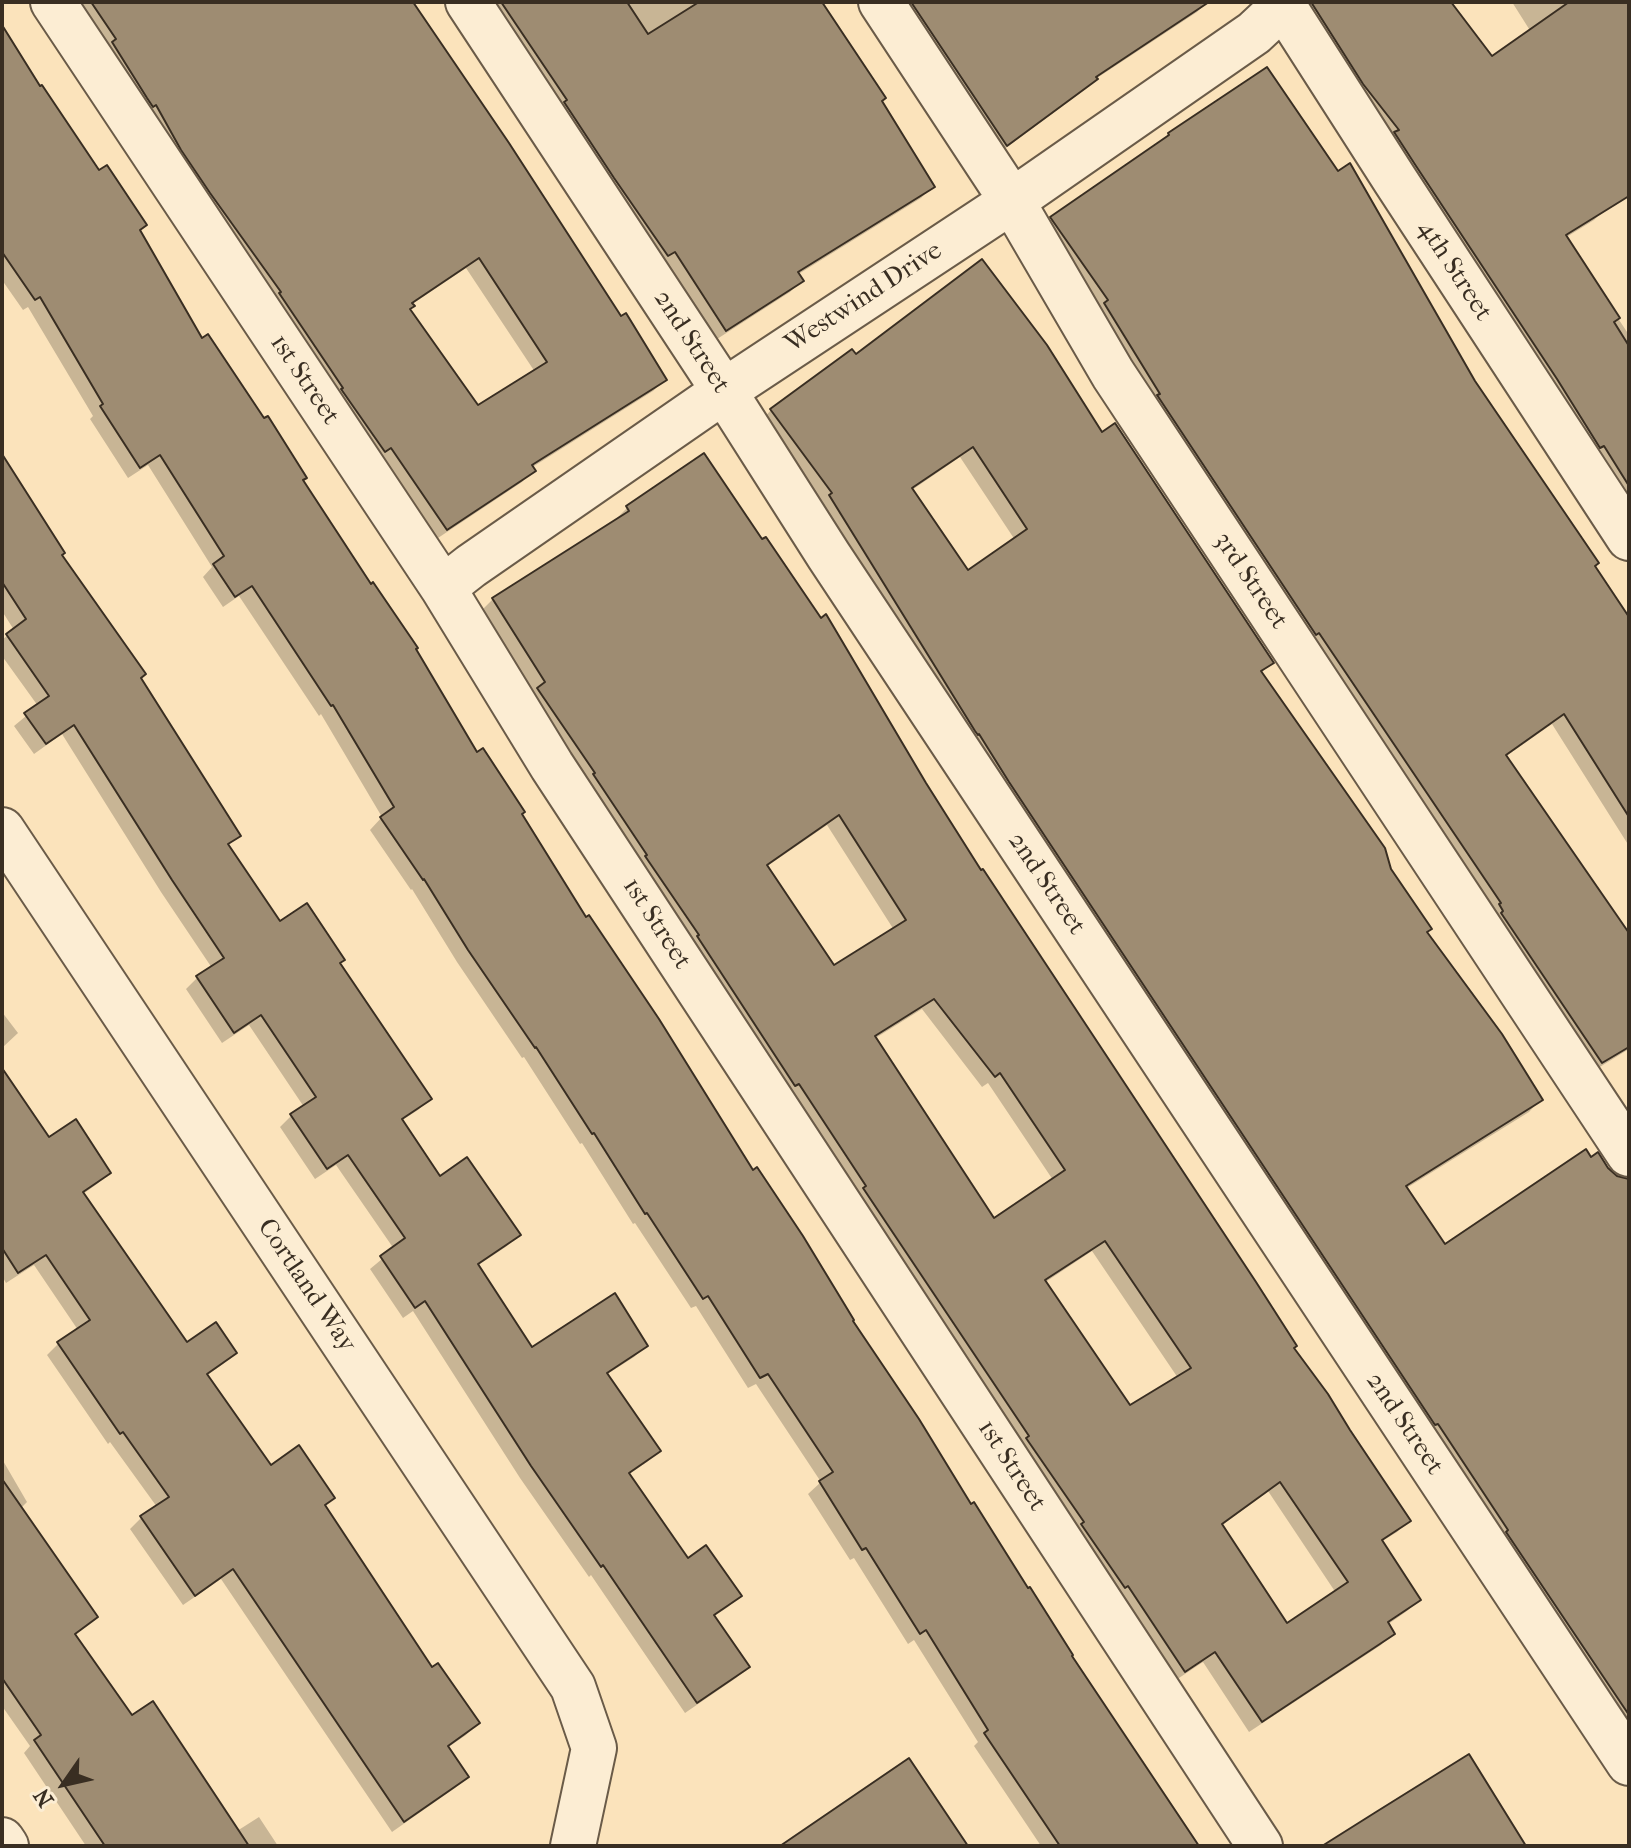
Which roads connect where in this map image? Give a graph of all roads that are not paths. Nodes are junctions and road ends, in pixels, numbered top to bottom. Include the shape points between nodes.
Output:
1 (53, 2) edge
2 (468, 2) edge
3 (881, 2) edge
4 (1282, 4) edge
5 (1012, 201) junction
6 (724, 391) junction
7 (1629, 538) edge
8 (443, 588) junction
9 (2, 830) edge
10 (1629, 1154) edge
11 (1629, 1763) edge
12 (2, 1840) edge
13 (6, 1846) edge
14 (573, 1846) edge
15 (1260, 1846) edge

1 - 8 street, 1st Street
2 - 6 street, 2nd Street
3 - 5 street, 3rd Street
4 - 5 street, Westwind Drive via 1254,33
4 - 7 street, 4th Street
5 - 6 street, Westwind Drive
5 - 10 street, 3rd Street via 1113,374
6 - 8 street, Westwind Drive
6 - 11 street, 2nd Street
8 - 15 street, 1st Street via 552,766
9 - 14 street, Cortland Way via 573,1687 594,1748
12 - 13 street

